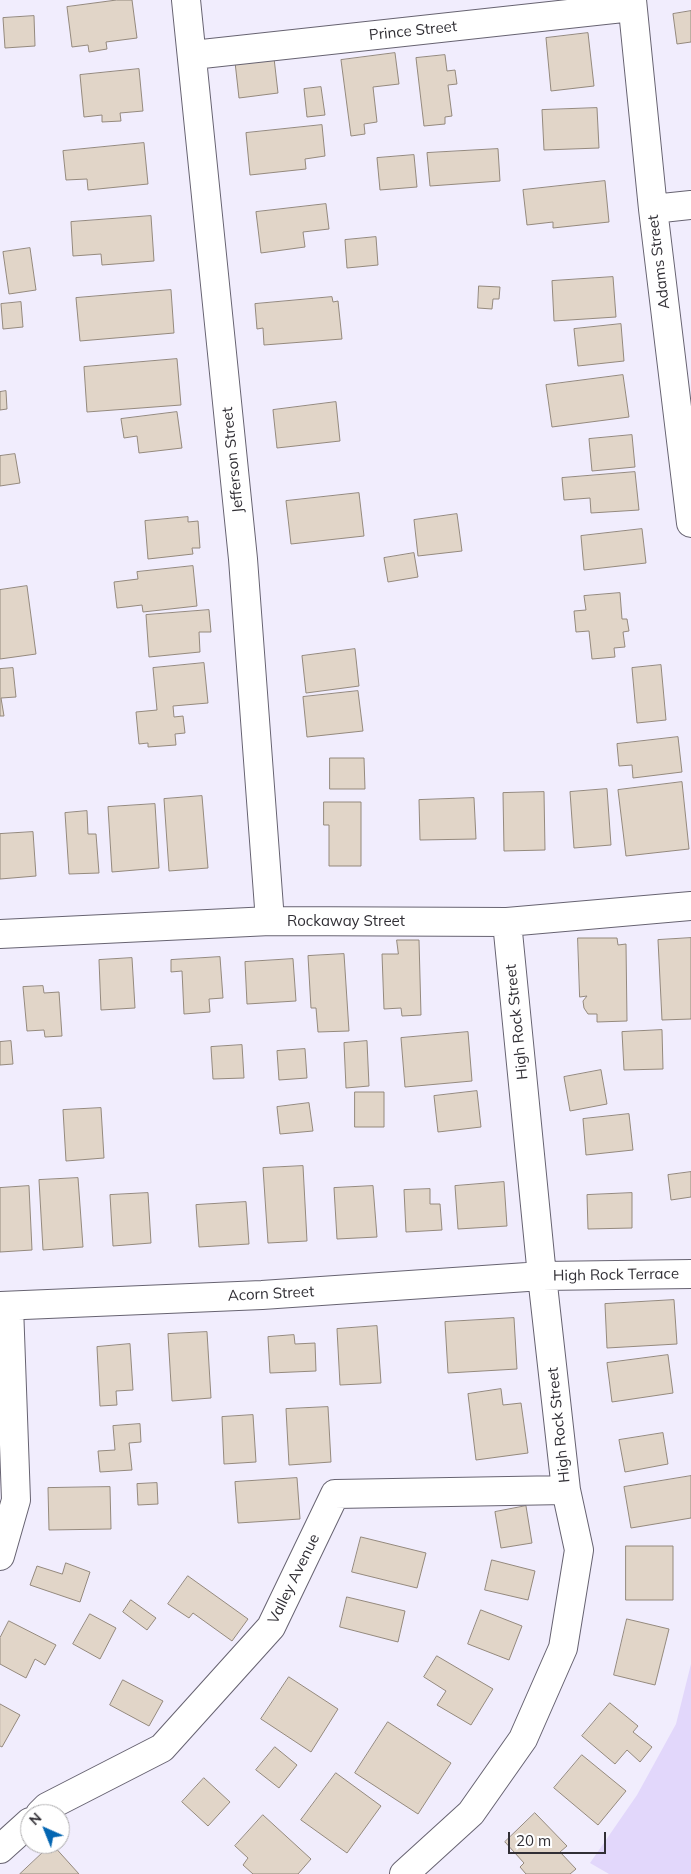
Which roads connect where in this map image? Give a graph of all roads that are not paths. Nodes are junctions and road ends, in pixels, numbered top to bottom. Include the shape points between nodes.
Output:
1 (186, 0) edge
2 (632, 3) edge
3 (192, 55) junction
4 (691, 205) edge
5 (653, 209) junction
6 (691, 523) edge
7 (691, 906) edge
8 (270, 921) junction
9 (507, 922) junction
10 (0, 934) edge
11 (691, 1274) edge
12 (542, 1276) junction
13 (5, 1306) edge
14 (566, 1490) junction
15 (0, 1556) edge
16 (53, 1804) edge
17 (20, 1831) edge
18 (0, 1849) edge
19 (404, 1874) edge

1 - 3 street, Jefferson Street
2 - 3 street, Prince Street
2 - 5 street, Adams Street
3 - 8 street, Jefferson Street via 243,559
4 - 5 street
5 - 6 street, Adams Street
7 - 9 street, Rockaway Street
8 - 9 street, Rockaway Street
8 - 10 street, Rockaway Street
9 - 12 street, High Rock Street
11 - 12 street, High Rock Terrace
12 - 13 street, Acorn Street via 262,1295
12 - 14 street, High Rock Street
13 - 15 street via 16,1500
14 - 16 street, Valley Avenue via 335,1494 271,1627 162,1748
14 - 19 street, High Rock Street via 579,1550 563,1648 523,1738 471,1813
17 - 18 street

